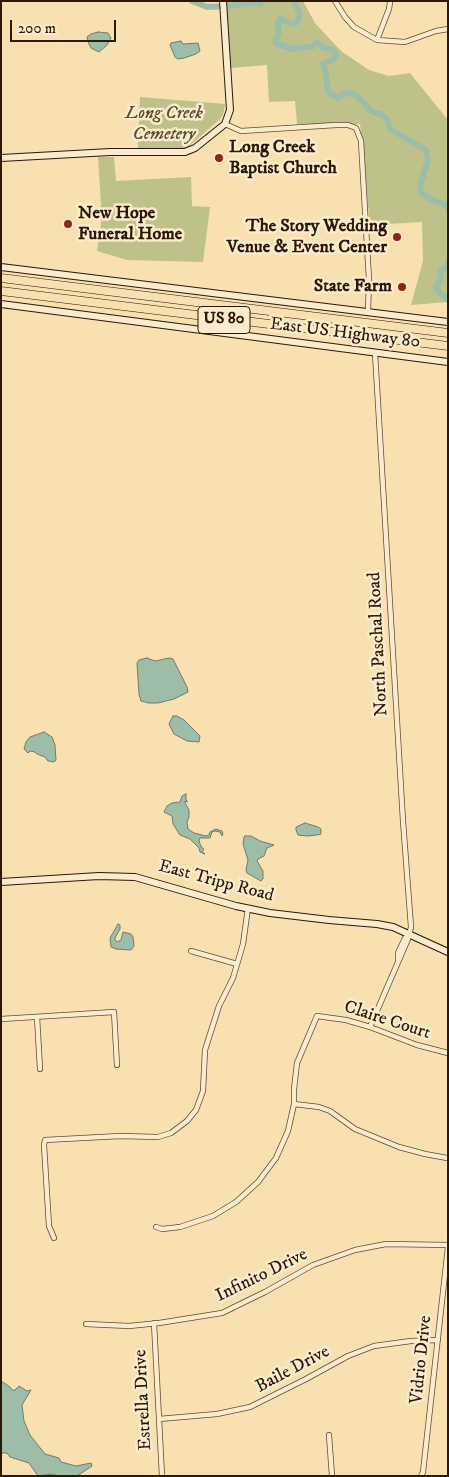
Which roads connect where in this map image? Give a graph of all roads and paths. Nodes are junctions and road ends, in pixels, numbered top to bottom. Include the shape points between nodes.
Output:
1 (223, 1) edge
2 (335, 1) edge
3 (390, 2) edge
4 (448, 29) edge
5 (377, 40) junction
6 (225, 124) junction
7 (1, 158) edge
8 (1, 267) edge
9 (1, 278) edge
10 (1, 291) edge
11 (1, 304) edge
12 (368, 312) junction
13 (448, 322) edge
14 (448, 333) edge
15 (448, 346) edge
16 (376, 353) junction
17 (448, 362) edge
18 (1, 882) edge
19 (248, 908) junction
20 (410, 934) junction
21 (191, 951) dead end
22 (448, 952) edge
23 (237, 964) junction
24 (38, 1017) junction
25 (1, 1019) edge
26 (370, 1027) junction
27 (448, 1053) edge
28 (117, 1065) dead end
29 (40, 1069) dead end
30 (294, 1104) junction
31 (447, 1158) edge
32 (156, 1227) dead end
33 (54, 1238) dead end
34 (448, 1246) edge
35 (154, 1323) junction
36 (86, 1324) dead end
37 (438, 1340) junction
38 (159, 1420) junction
39 (329, 1435) dead end
40 (162, 1476) edge
41 (332, 1476) edge
42 (421, 1476) edge

1 - 6 main road via 230,110
2 - 5 street via 354,27
3 - 5 street
4 - 5 street via 405,42
6 - 7 main road via 185,152
6 - 12 street via 242,131 336,125 356,128 361,141
8 - 12 main road, East US Highway 80
9 - 14 highway, US 80
10 - 15 highway, US 80
11 - 16 main road, East US Highway 80
12 - 13 main road, East US Highway 80
16 - 17 main road, East US Highway 80
16 - 20 street, North Paschal Road
18 - 19 main road, East Tripp Road via 135,876
19 - 20 main road, East Tripp Road via 377,924
19 - 23 street
20 - 22 main road, East Tripp Road
20 - 26 street via 398,953 398,961
21 - 23 street
23 - 33 street via 205,1050 203,1091 196,1110 187,1121 171,1133 158,1137 45,1140 49,1226
24 - 25 street
24 - 28 street via 114,1012
24 - 29 street
26 - 27 street, Claire Court
26 - 30 street, Claire Court via 317,1016 297,1063
30 - 31 street via 319,1107 356,1129 400,1147
30 - 32 street via 288,1131 276,1158 258,1182 236,1202 213,1216 180,1227 162,1230
34 - 35 street, Infinito Drive via 386,1244 355,1250 313,1265 222,1313
34 - 37 street, Vidrio Drive
35 - 36 street, Infinito Drive via 129,1326
35 - 38 street, Estrella Drive
37 - 38 street, Baile Drive via 374,1346 348,1356 250,1408
37 - 42 street, Vidrio Drive
38 - 40 street, Estrella Drive
39 - 41 street

